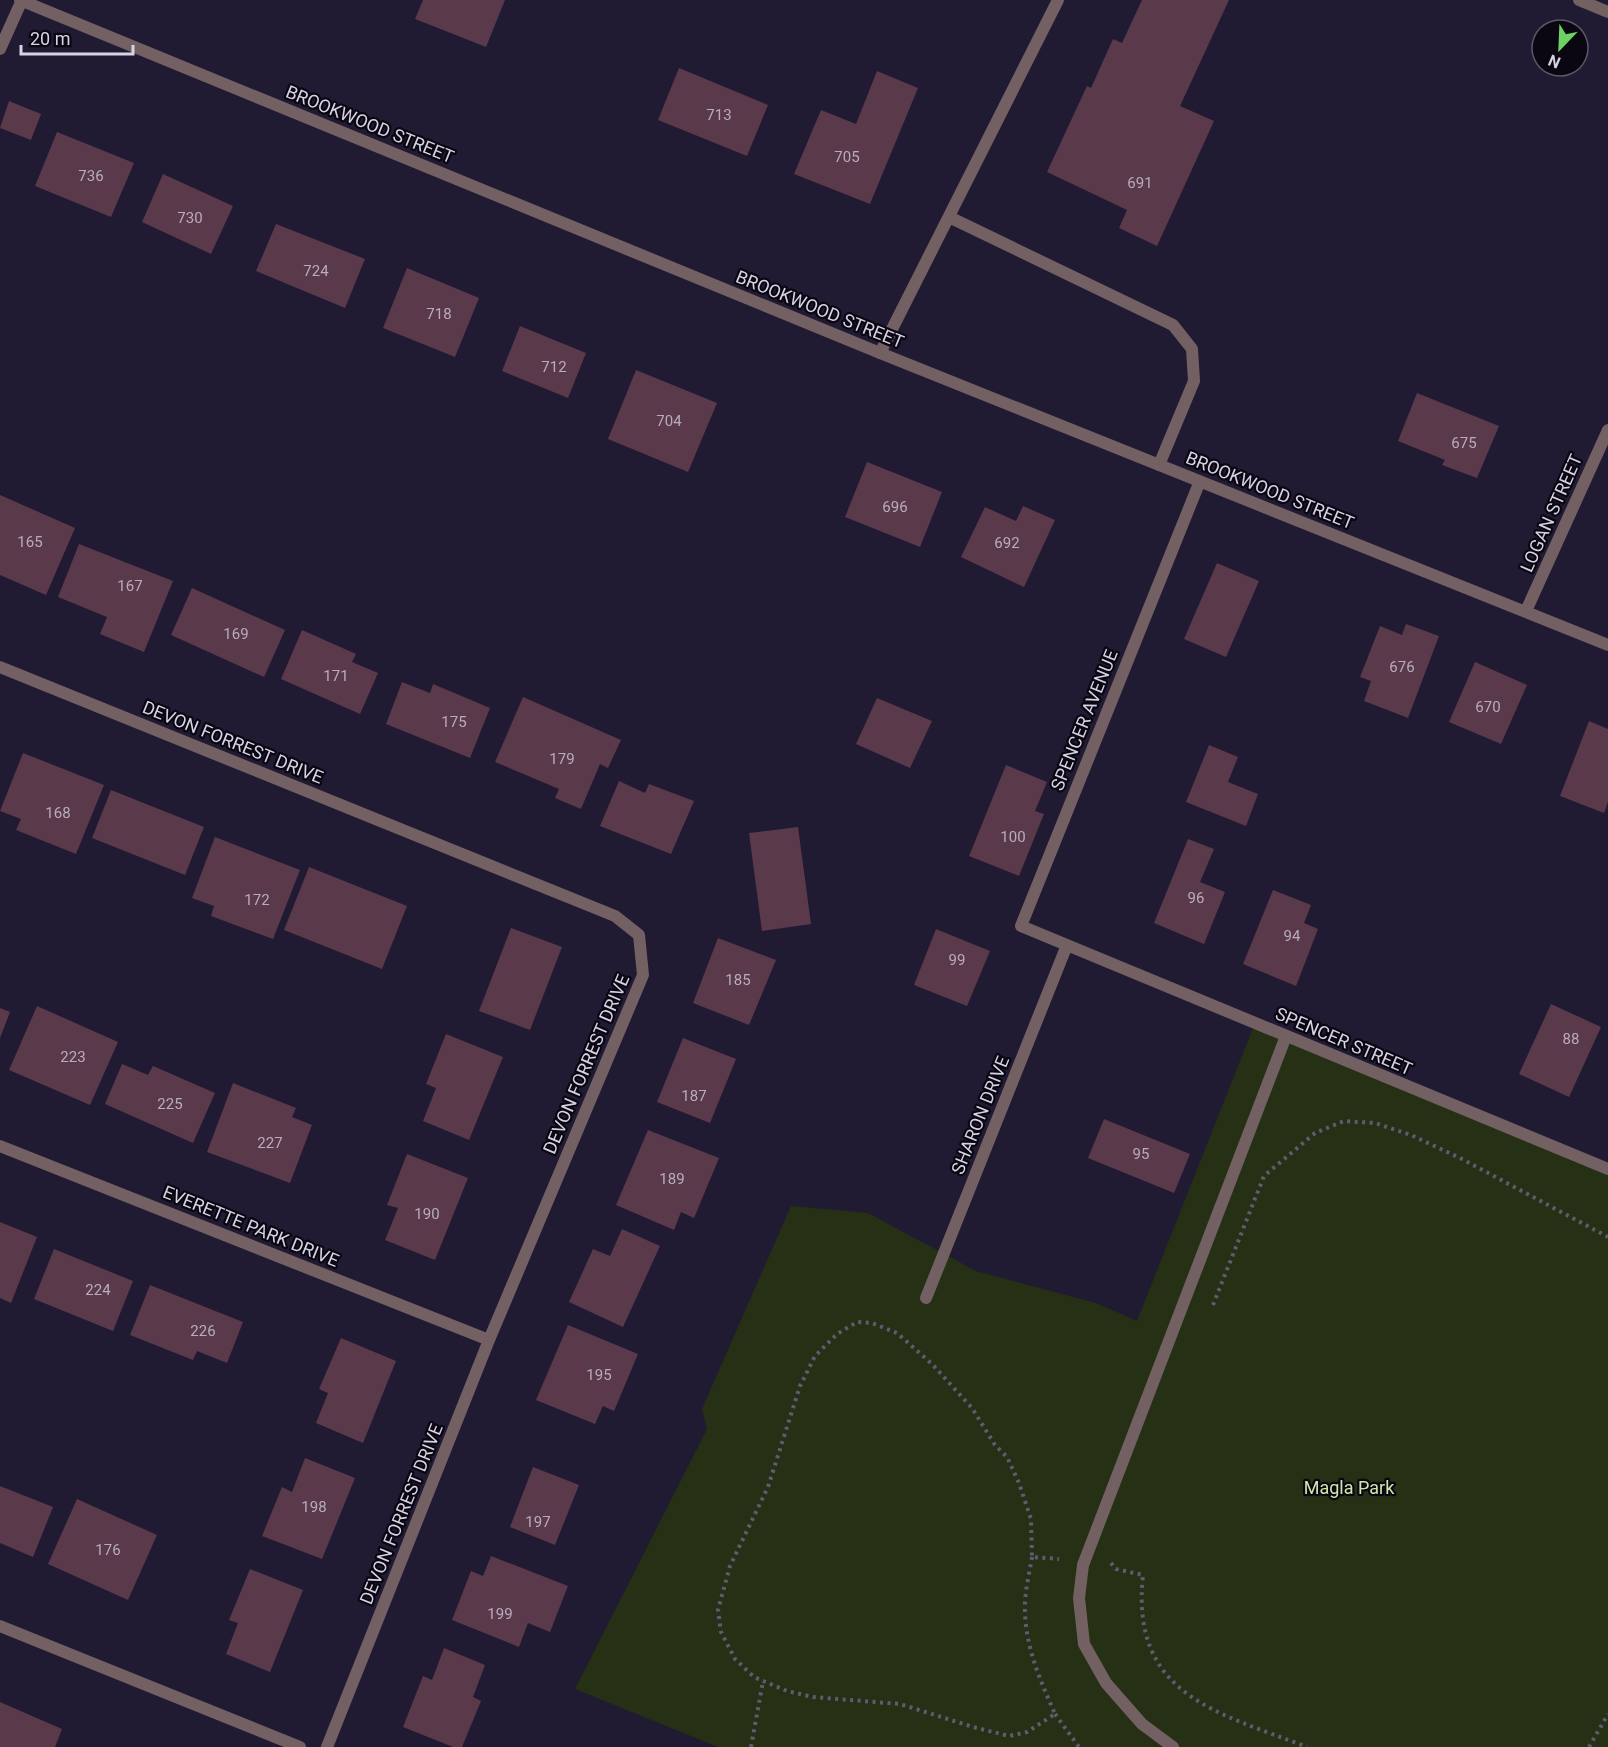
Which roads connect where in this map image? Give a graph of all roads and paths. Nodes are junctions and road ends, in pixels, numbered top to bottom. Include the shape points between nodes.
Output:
1 (21, 0) edge
2 (1058, 0) edge
3 (1579, 0) edge
4 (1608, 12) edge
5 (0, 49) edge
6 (949, 217) junction
7 (880, 353) junction
8 (1608, 430) edge
9 (1159, 465) junction
10 (1200, 481) junction
11 (1526, 611) junction
12 (1608, 645) edge
13 (0, 667) edge
14 (1067, 945) junction
15 (1286, 1036) junction
16 (0, 1146) edge
17 (1608, 1169) edge
18 (1608, 1238) edge
19 (926, 1298) dead end
20 (1211, 1310) dead end
21 (489, 1340) junction
22 (1114, 1555) dead end
23 (1032, 1557) junction
24 (1066, 1560) dead end
25 (0, 1626) edge
26 (763, 1680) junction
27 (1055, 1714) junction
28 (1608, 1714) edge
29 (300, 1747) edge
30 (327, 1747) edge
31 (751, 1747) edge
32 (1079, 1747) edge
33 (1173, 1747) edge
34 (1307, 1747) edge
35 (1589, 1747) edge

1 - 5 street
1 - 7 street, BROOKWOOD STREET
2 - 6 street
3 - 4 street
6 - 7 street
6 - 9 street via 1173,326 1192,349 1194,381
7 - 9 street, BROOKWOOD STREET
8 - 11 street, LOGAN STREET
9 - 10 street, BROOKWOOD STREET
10 - 11 street, BROOKWOOD STREET
10 - 14 street, SPENCER AVENUE via 1021,926
11 - 12 street, BROOKWOOD STREET
13 - 21 street, DEVON FORREST DRIVE via 615,916 639,934 643,975
14 - 15 street, SPENCER STREET
14 - 19 street, SHARON DRIVE
15 - 17 street, SPENCER STREET
15 - 33 street via 1083,1565 1079,1598 1084,1644 1106,1683 1142,1724
16 - 21 street, EVERETTE PARK DRIVE
18 - 20 path via 1411,1135 1375,1123 1344,1121 1315,1132 1264,1176
21 - 30 street, DEVON FORREST DRIVE
22 - 34 path via 1110,1565 1143,1575 1144,1627 1152,1653 1170,1679 1209,1709
23 - 24 path
23 - 26 path via 1031,1519 1019,1484 1007,1457 972,1408 897,1333 872,1323 857,1322 837,1334 815,1356 800,1386 768,1487 730,1566 718,1610 721,1632 735,1659
23 - 27 path via 1024,1611 1029,1645
25 - 29 street
26 - 27 path via 813,1697 900,1704 1009,1736 1027,1732
26 - 31 path
27 - 32 path
28 - 35 path

